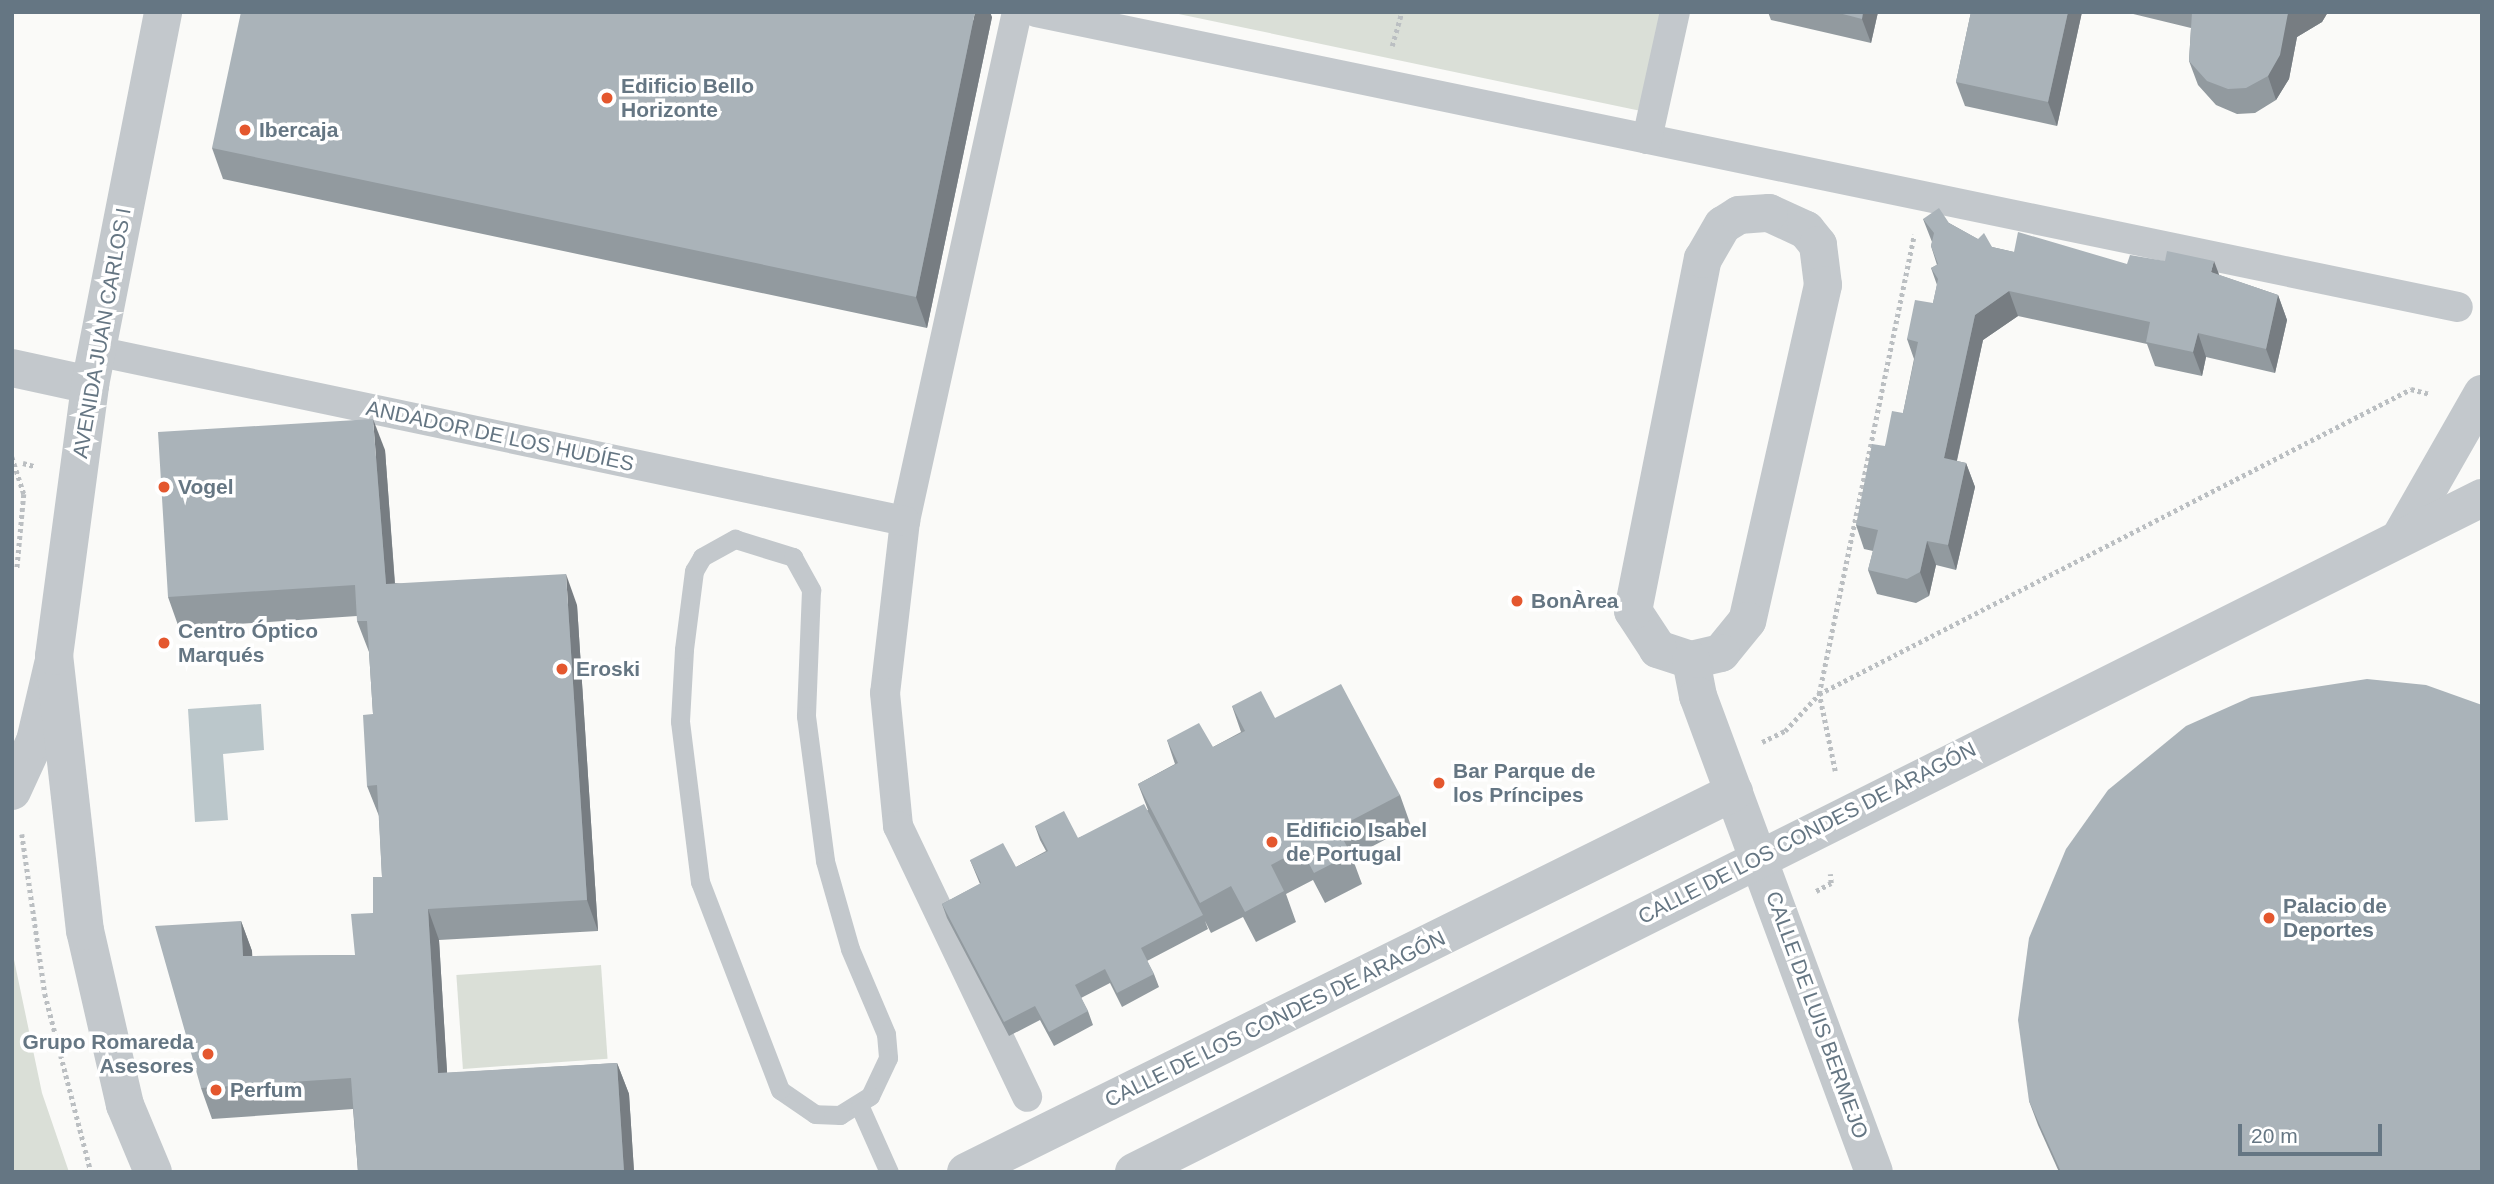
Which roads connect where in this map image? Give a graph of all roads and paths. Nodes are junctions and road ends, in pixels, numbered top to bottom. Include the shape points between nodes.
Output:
1 (163, 12) edge
2 (1017, 12) edge
3 (1036, 12) edge
4 (1675, 12) edge
5 (1647, 139) junction
6 (1923, 196) junction
7 (2458, 307) dead end
8 (12, 368) edge
9 (93, 368) junction
10 (2482, 394) edge
11 (12, 457) edge
12 (23, 463) dead end
13 (34, 466) dead end
14 (2482, 498) edge
15 (905, 521) junction
16 (2400, 538) junction
17 (17, 579) dead end
18 (54, 656) junction
19 (1691, 660) junction
20 (1819, 694) dead end
21 (12, 791) edge
22 (1734, 792) junction
23 (1758, 857) junction
24 (1027, 1097) dead end
25 (860, 1107) junction
26 (1152, 1168) edge
27 (153, 1172) edge
28 (889, 1172) edge
29 (966, 1172) edge
30 (1874, 1172) edge

1 - 9 street, AVENIDA JUAN CARLOS I
2 - 15 street
3 - 5 street
4 - 5 street
5 - 6 street
6 - 7 street
6 - 20 path
8 - 9 street
9 - 15 street, ANDADOR DE LOS HUDÍES
9 - 18 street, AVENIDA JUAN CARLOS I
10 - 16 street
11 - 17 path via 24,494
12 - 13 path
14 - 16 street, CALLE DE LOS CONDES DE ARAGÓN
15 - 24 street via 885,693 898,825
16 - 23 street, CALLE DE LOS CONDES DE ARAGÓN
18 - 21 street, AVENIDA JUAN CARLOS I via 35,741
18 - 27 street, AVENIDA JUAN CARLOS I via 85,931 125,1105
19 - 19 street via 1721,653 1747,621 1823,285 1818,245 1806,230 1769,213 1739,215 1723,225 1703,259 1633,611 1658,649
19 - 22 street, CALLE DE LUIS BERMEJO
22 - 23 street, CALLE DE LUIS BERMEJO
22 - 29 street, CALLE DE LOS CONDES DE ARAGÓN
23 - 26 street, CALLE DE LOS CONDES DE ARAGÓN
23 - 30 street, CALLE DE LUIS BERMEJO
25 - 25 lane via 884,1077 887,1046 825,861 806,716 811,590 793,557 735,539 702,557 694,571 684,649 680,721 700,882 780,1090 815,1114
25 - 28 lane

